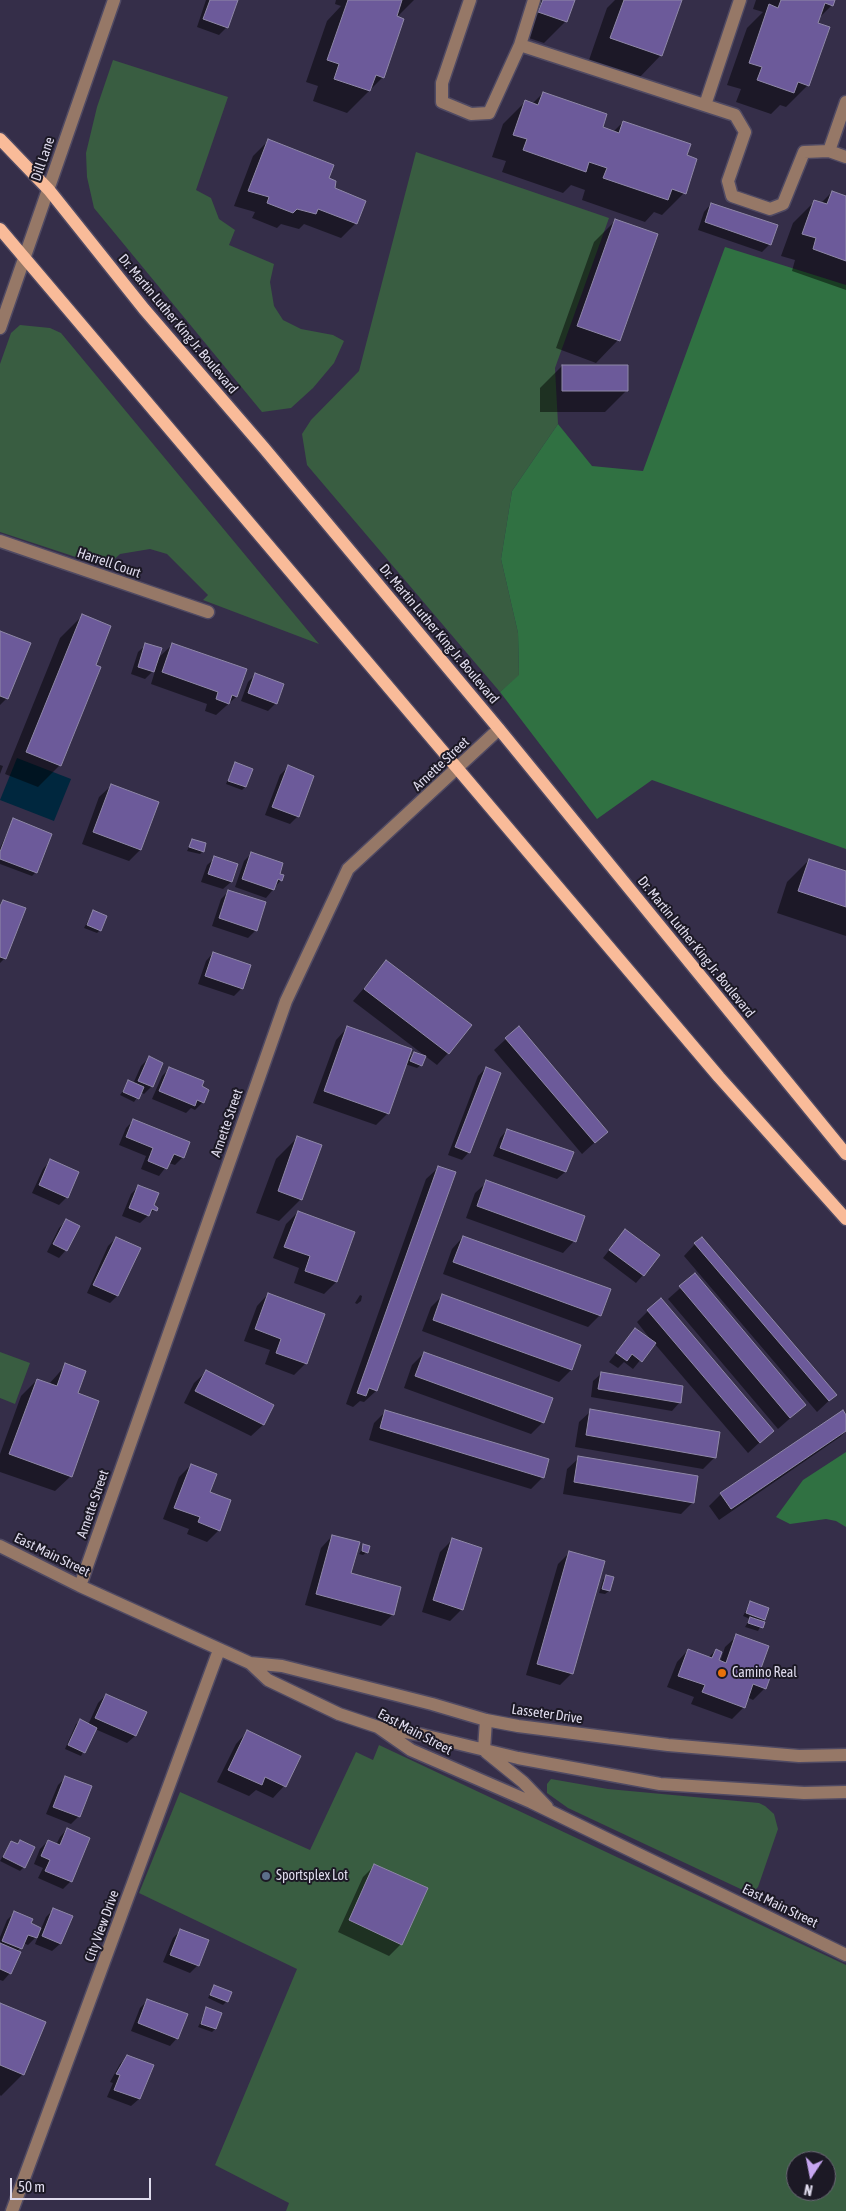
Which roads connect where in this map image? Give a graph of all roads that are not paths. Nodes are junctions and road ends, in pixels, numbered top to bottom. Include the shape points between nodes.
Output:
1 (114, 0) edge
2 (470, 0) edge
3 (534, 0) edge
4 (740, 0) edge
5 (520, 45) junction
6 (846, 102) edge
7 (705, 105) junction
8 (0, 139) edge
9 (829, 152) junction
10 (846, 157) edge
11 (49, 190) junction
12 (0, 229) edge
13 (25, 257) junction
14 (0, 328) edge
15 (0, 541) edge
16 (208, 612) dead end
17 (499, 729) junction
18 (458, 770) junction
19 (846, 1154) edge
20 (846, 1219) edge
21 (0, 1546) edge
22 (80, 1586) junction
23 (219, 1650) junction
24 (250, 1663) junction
25 (486, 1720) junction
26 (378, 1727) junction
27 (484, 1750) junction
28 (846, 1755) edge
29 (846, 1792) edge
30 (554, 1813) junction
31 (846, 1954) edge
32 (12, 2211) edge

1 - 11 street, Dill Lane
2 - 5 street via 442,83 442,102 471,114 489,113
3 - 5 street
4 - 7 street
5 - 7 street
6 - 9 street
7 - 9 street via 735,115 745,132 728,181 732,196 770,209 783,204 804,152
8 - 11 main road, Dr. Martin Luther King Jr. Boulevard
9 - 10 street
11 - 13 street, Dill Lane
11 - 17 main road, Dr. Martin Luther King Jr. Boulevard via 144,309
12 - 13 main road
13 - 14 street, Dill Lane
13 - 18 main road
15 - 16 street, Harrell Court
17 - 18 street, Arnette Street
17 - 19 main road, Dr. Martin Luther King Jr. Boulevard
18 - 20 main road via 719,1077
18 - 22 street, Arnette Street via 348,869 286,1001
21 - 22 street, East Main Street
22 - 23 street, East Main Street
23 - 24 street, East Main Street
23 - 32 street, City View Drive
24 - 25 street, Lasseter Drive via 282,1666
24 - 26 street, East Main Street via 268,1680 339,1714
25 - 27 street
25 - 28 street, Lasseter Drive via 668,1746 799,1756
26 - 27 street
26 - 30 street, East Main Street via 411,1750
27 - 29 street via 660,1784
27 - 30 street
30 - 31 street, East Main Street

